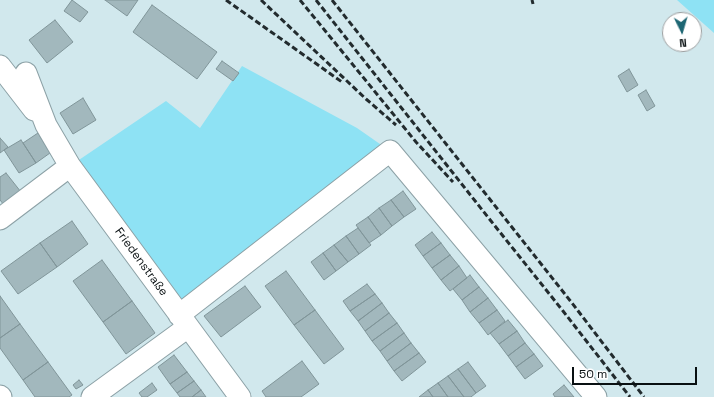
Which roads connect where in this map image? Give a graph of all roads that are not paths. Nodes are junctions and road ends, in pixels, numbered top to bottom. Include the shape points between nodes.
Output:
1 (0, 66) edge
2 (26, 73) dead end
3 (46, 125) junction
4 (70, 166) junction
5 (0, 219) edge
6 (183, 321) junction
7 (92, 397) edge
8 (240, 397) edge
9 (596, 397) edge

1 - 3 street, Friedenstraße
2 - 3 street, Friedenstraße
3 - 4 street, Friedenstraße
4 - 5 street
4 - 6 street, Friedenstraße
6 - 7 street
6 - 8 street, Friedenstraße
6 - 9 street via 390,151

